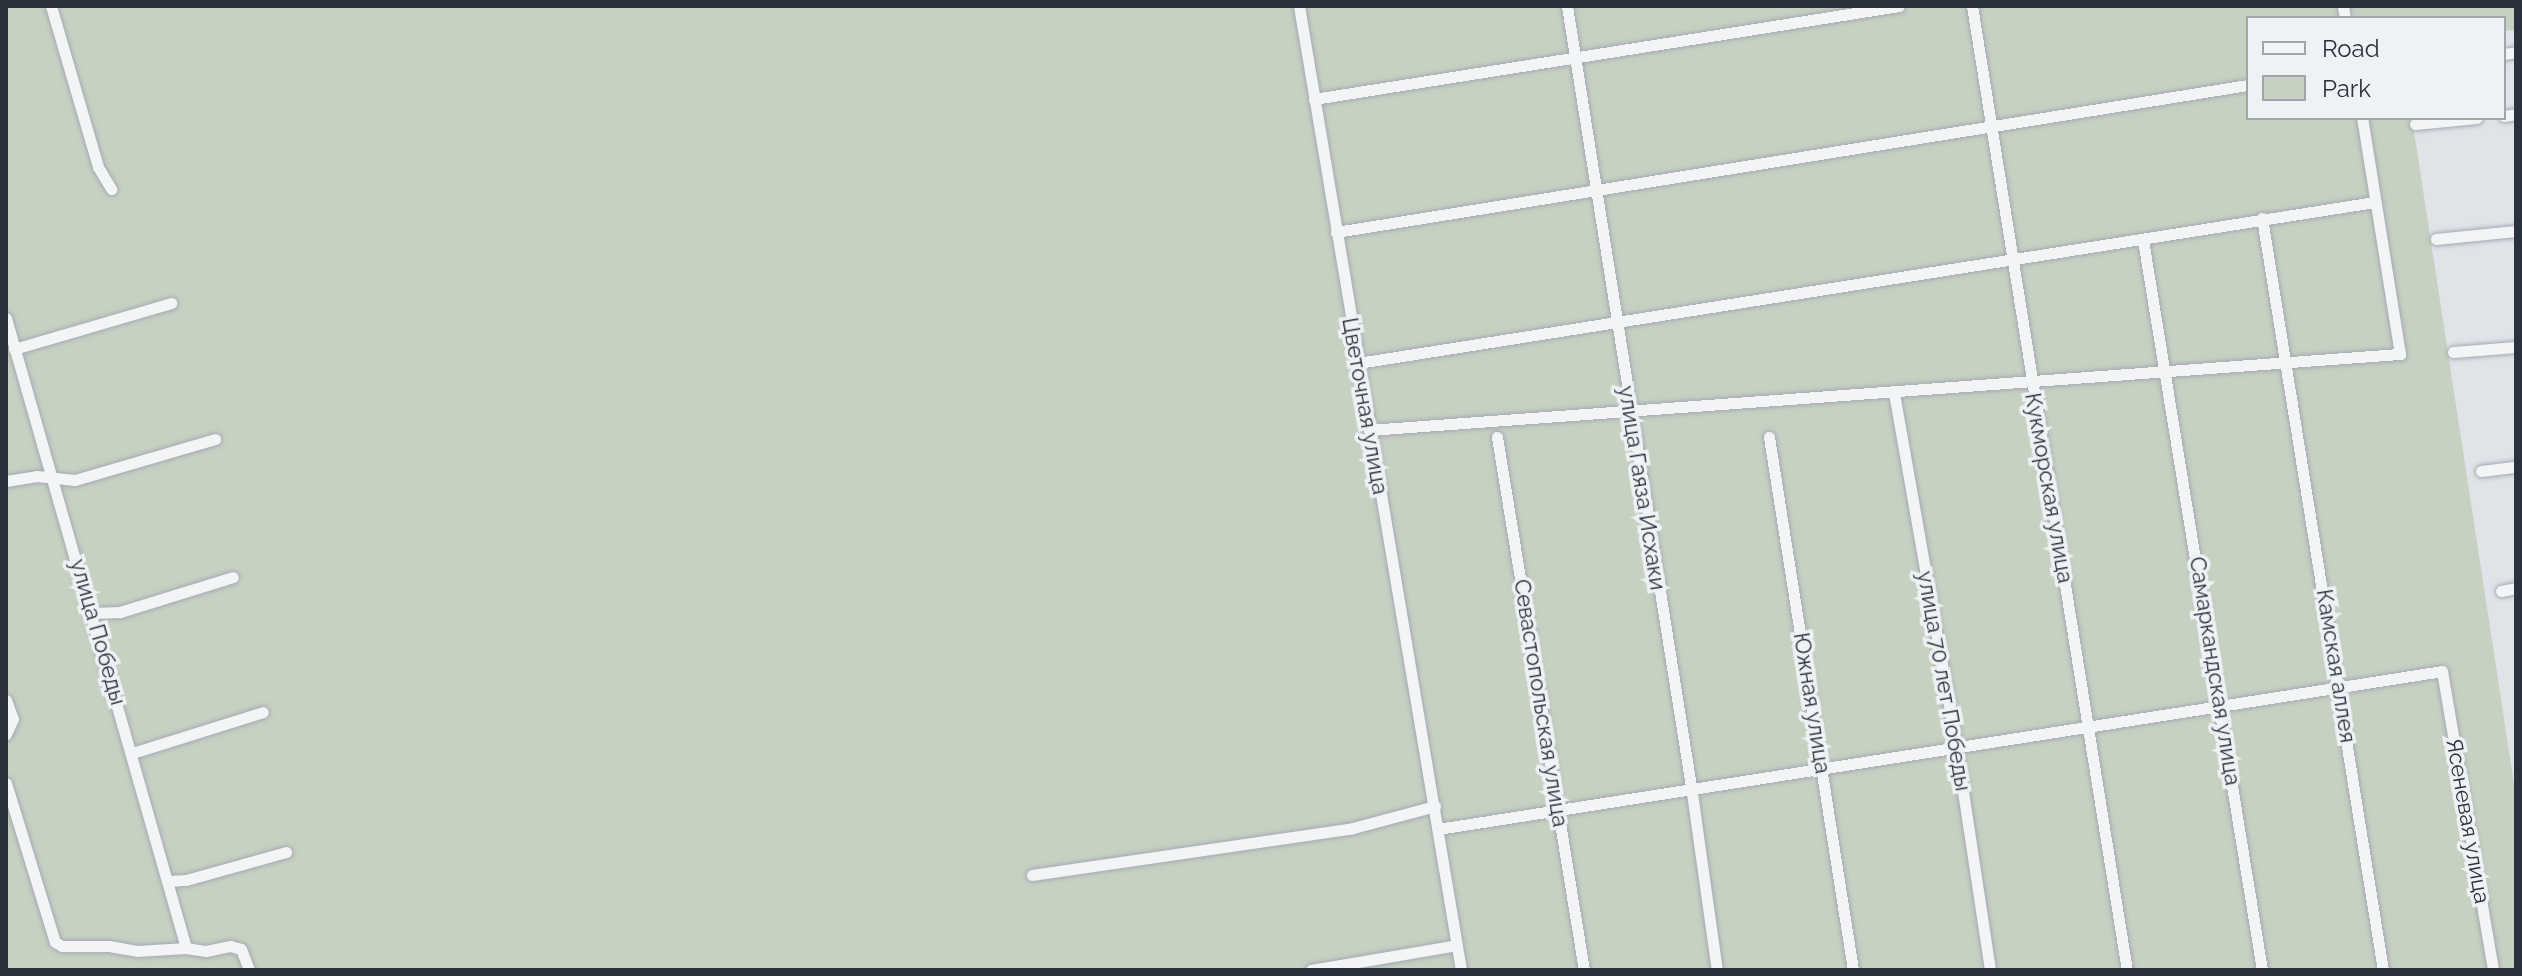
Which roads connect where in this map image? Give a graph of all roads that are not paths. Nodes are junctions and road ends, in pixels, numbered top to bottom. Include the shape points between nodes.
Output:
1 (51, 6) edge
2 (1299, 6) edge
3 (1567, 6) edge
4 (1899, 6) edge
5 (1972, 6) edge
6 (1575, 59) junction
7 (2246, 85) edge
8 (1314, 99) junction
9 (2362, 120) edge
10 (2456, 120) edge
11 (2415, 124) dead end
12 (1991, 125) junction
13 (111, 189) dead end
14 (1595, 190) junction
15 (2375, 202) junction
16 (2262, 218) junction
17 (2516, 231) edge
18 (1336, 232) junction
19 (2436, 239) dead end
20 (2143, 240) junction
21 (2012, 258) junction
22 (171, 303) dead end
23 (6, 318) edge
24 (1615, 322) junction
25 (2516, 347) edge
26 (14, 349) junction
27 (2453, 352) dead end
28 (1358, 363) junction
29 (2284, 363) junction
30 (2165, 372) junction
31 (2031, 382) junction
32 (1894, 393) junction
33 (1629, 411) junction
34 (1369, 430) junction
35 (1497, 437) dead end
36 (1769, 437) dead end
37 (215, 439) dead end
38 (2516, 467) edge
39 (2481, 471) dead end
40 (54, 479) junction
41 (6, 481) edge
42 (233, 577) dead end
43 (2516, 588) edge
44 (2501, 591) dead end
45 (92, 613) junction
46 (2336, 687) junction
47 (6, 700) edge
48 (2221, 705) junction
49 (263, 712) dead end
50 (2090, 725) junction
51 (6, 734) edge
52 (1956, 745) junction
53 (132, 753) junction
54 (1823, 767) junction
55 (6, 783) edge
56 (1691, 786) junction
57 (1435, 806) junction
58 (1559, 808) junction
59 (1438, 829) junction
60 (286, 852) dead end
61 (1032, 875) dead end
62 (170, 881) junction
63 (1457, 945) junction
64 (186, 948) junction
65 (249, 970) edge
66 (1311, 970) edge
67 (1461, 970) edge
68 (1584, 970) edge
69 (1717, 970) edge
70 (1853, 970) edge
71 (1990, 970) edge
72 (2127, 970) edge
73 (2262, 970) edge
74 (2383, 970) edge
75 (2493, 970) edge

1 - 13 street via 98,167
2 - 8 street, Цветочная улица
3 - 6 street, улица Гаяза Исхаки
4 - 6 street
5 - 12 street, Кукморская улица
6 - 8 street
6 - 14 street, улица Гаяза Исхаки
7 - 12 street
8 - 18 street, Цветочная улица
9 - 15 street
10 - 11 street
12 - 14 street
12 - 21 street, Кукморская улица
14 - 18 street
14 - 24 street, улица Гаяза Исхаки
15 - 16 street
15 - 29 street via 2400,354
16 - 20 street
16 - 29 street, Камская аллея
17 - 19 street
18 - 28 street, Цветочная улица
20 - 21 street
20 - 30 street, Самаркандская улица
21 - 24 street
21 - 31 street, Кукморская улица
22 - 26 street
23 - 26 street, улица Победы
24 - 28 street
24 - 33 street, улица Гаяза Исхаки
25 - 27 street
26 - 40 street, улица Победы
28 - 34 street, Цветочная улица
29 - 30 street
29 - 46 street, Камская аллея
30 - 31 street
30 - 48 street, Самаркандская улица
31 - 32 street
31 - 50 street, Кукморская улица
32 - 33 street
32 - 52 street, улица 70 лет Победы
33 - 34 street
33 - 56 street, улица Гаяза Исхаки
34 - 57 street, Цветочная улица
35 - 58 street, Севастопольская улица
36 - 54 street, Южная улица
37 - 40 street via 75,480
38 - 39 street
40 - 41 street
40 - 45 street, улица Победы
42 - 45 street via 120,612
43 - 44 street
45 - 53 street, улица Победы
46 - 48 street
46 - 74 street, Камская аллея
46 - 75 street, Ясеневая улица via 2442,671
47 - 51 street via 13,719
48 - 50 street
48 - 73 street, Самаркандская улица
49 - 53 street
50 - 52 street
50 - 72 street, Кукморская улица
52 - 54 street
52 - 71 street, улица 70 лет Победы
53 - 62 street, улица Победы
54 - 56 street
54 - 70 street, Южная улица
55 - 64 street via 55,942 137,951
56 - 58 street
56 - 69 street, улица Гаяза Исхаки
57 - 59 street, Цветочная улица
57 - 61 street via 1353,828
58 - 59 street
58 - 68 street, Севастопольская улица
59 - 63 street, Цветочная улица
60 - 62 street
62 - 64 street, улица Победы
63 - 66 street
63 - 67 street, Цветочная улица
64 - 65 street via 241,949

